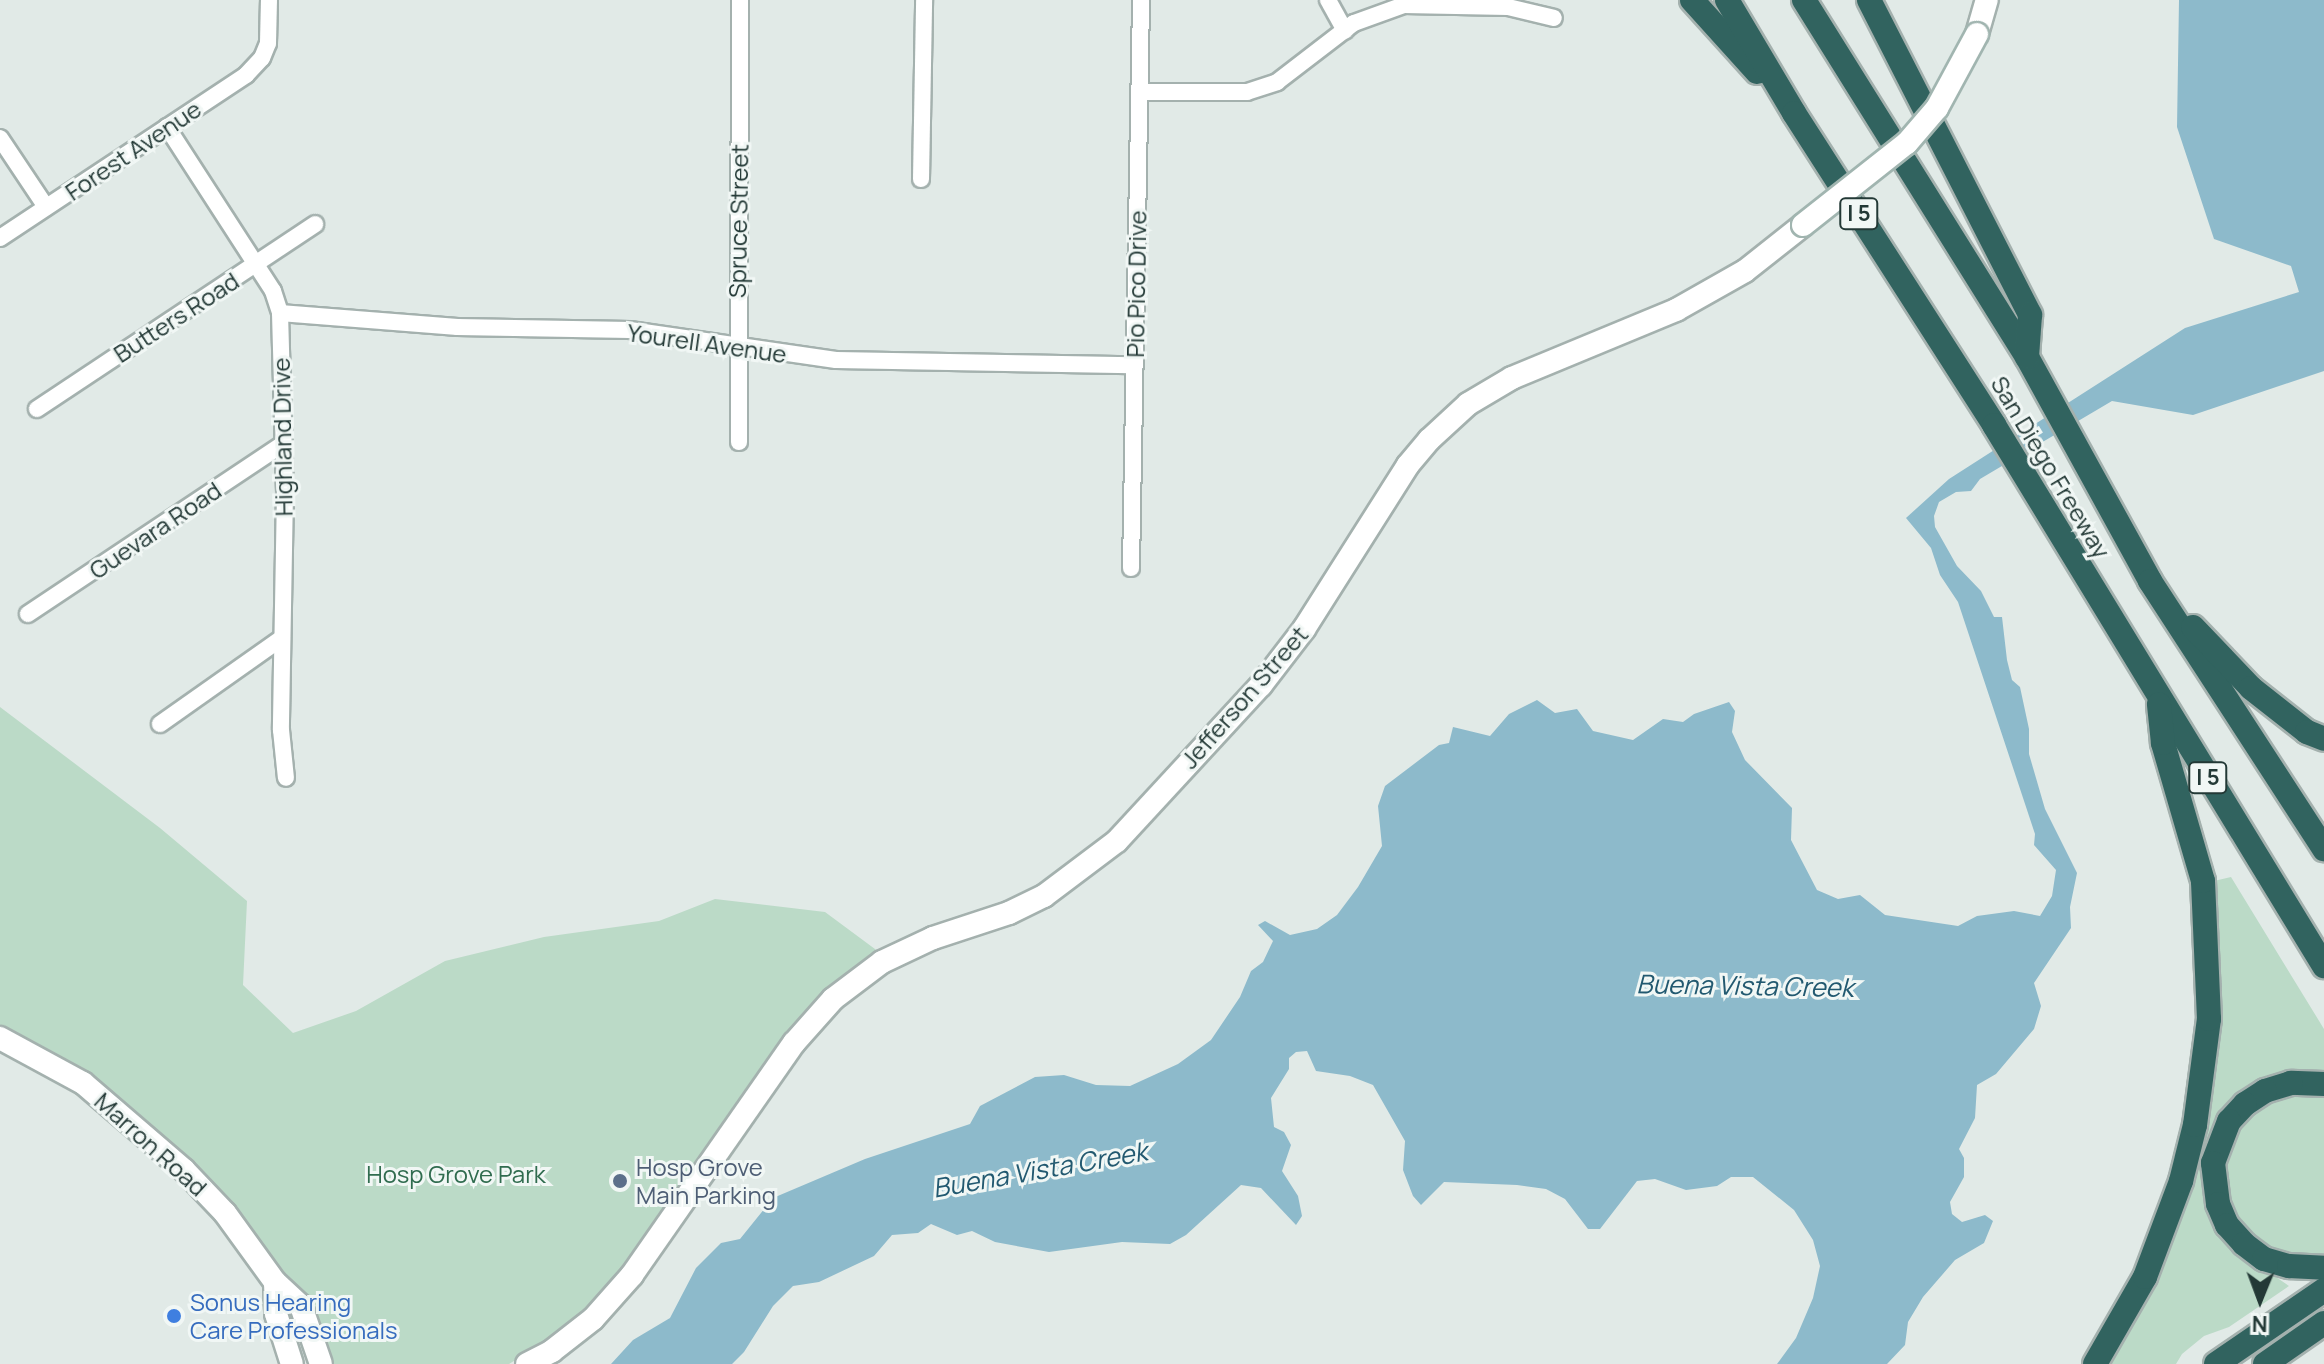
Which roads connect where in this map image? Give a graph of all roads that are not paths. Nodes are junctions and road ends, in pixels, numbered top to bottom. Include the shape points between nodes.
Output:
1 (269, 0) edge
2 (740, 0) edge
3 (924, 0) edge
4 (1141, 0) edge
5 (1328, 0) edge
6 (1692, 0) edge
7 (1727, 0) edge
8 (1804, 0) edge
9 (1869, 0) edge
10 (1987, 0) edge
11 (1554, 18) dead end
12 (1345, 31) junction
13 (1140, 92) junction
14 (1794, 113) junction
15 (167, 127) junction
16 (0, 138) edge
17 (921, 179) dead end
18 (46, 207) junction
19 (315, 224) dead end
20 (0, 238) edge
21 (255, 265) junction
22 (280, 313) junction
23 (737, 349) junction
24 (2027, 357) junction
25 (1135, 365) junction
26 (37, 409) dead end
27 (739, 442) dead end
28 (281, 445) junction
29 (1131, 568) dead end
30 (2150, 581) junction
31 (28, 614) dead end
32 (282, 638) junction
33 (2157, 694) junction
34 (160, 724) dead end
35 (2324, 739) edge
36 (286, 778) dead end
37 (2324, 849) edge
38 (2324, 966) edge
39 (0, 1038) edge
40 (2324, 1084) edge
41 (2324, 1268) edge
42 (275, 1282) junction
43 (2324, 1290) edge
44 (2324, 1323) edge
45 (292, 1364) edge
46 (321, 1364) edge
47 (527, 1364) edge
48 (2095, 1364) edge
49 (2216, 1364) edge
50 (2265, 1364) edge

1 - 15 street, Forest Avenue via 268,43 262,58 246,75
2 - 23 street, Spruce Street
3 - 17 street
4 - 13 street, Pio Pico Drive
5 - 12 street
6 - 14 highway
7 - 14 highway, San Diego Freeway / I 5
8 - 24 highway, San Diego Freeway / I 5
9 - 24 highway via 2030,315
10 - 47 main road, Jefferson Street, bridge via 1977,34 1937,108 1907,143 1745,271 1676,310 1512,378 1468,404 1429,440 1261,685 1117,841 1044,896 882,962 833,999 794,1043 632,1275 593,1319
11 - 12 street via 1508,7 1404,5
12 - 13 street via 1277,82 1247,92
13 - 25 street, Pio Pico Drive
14 - 33 highway, San Diego Freeway / I 5 via 1994,425
15 - 18 street, Forest Avenue
15 - 21 street, Highland Drive
16 - 18 street
18 - 20 street, Forest Avenue
19 - 21 street, Butters Road
21 - 22 street, Highland Drive
21 - 26 street, Butters Road
22 - 23 street, Yourell Avenue via 457,327 630,330
22 - 28 street, Highland Drive
23 - 25 street, Yourell Avenue via 836,360
23 - 27 street, Spruce Street
24 - 30 highway, San Diego Freeway / I 5
25 - 29 street, Pio Pico Drive
28 - 31 street, Guevara Road
28 - 32 street, Highland Drive
30 - 35 highway via 2251,688
30 - 37 highway, San Diego Freeway / I 5
32 - 34 street
32 - 36 street, Highland Drive
33 - 38 highway, San Diego Freeway / I 5
33 - 48 highway via 2163,743 2203,881 2209,1019 2195,1125 2176,1195 2145,1277
39 - 42 main road, Marron Road via 70,1075 112,1105 225,1213
40 - 41 highway via 2291,1083 2245,1104 2224,1132 2213,1173 2223,1215 2244,1244 2264,1259
42 - 45 main road via 276,1314
42 - 46 main road, Marron Road via 301,1306
43 - 49 highway
44 - 50 highway

